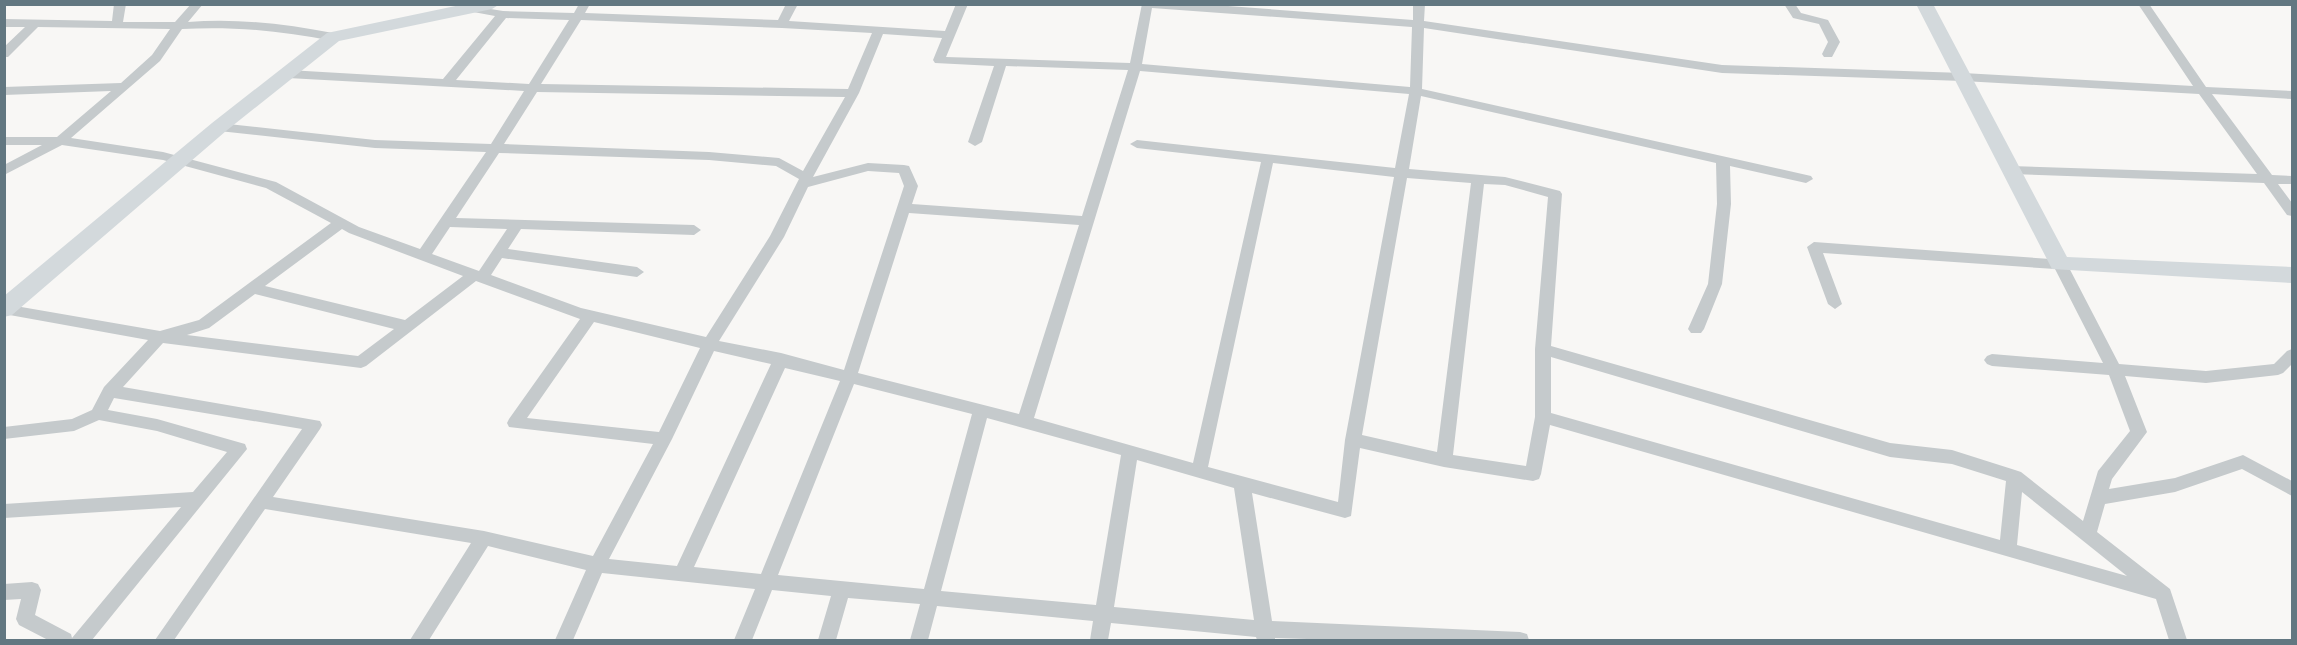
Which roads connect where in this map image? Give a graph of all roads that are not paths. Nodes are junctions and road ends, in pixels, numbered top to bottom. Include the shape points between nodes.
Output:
1 (120, 4) edge
2 (198, 4) edge
3 (585, 4) edge
4 (792, 4) edge
5 (962, 4) edge
6 (1419, 4) edge
7 (1789, 4) edge
8 (1924, 4) edge
9 (2144, 4) edge
10 (498, 9) edge
11 (577, 16) junction
12 (4, 23) edge
13 (36, 23) junction
14 (782, 24) junction
15 (1418, 24) junction
16 (117, 25) junction
17 (178, 27) junction
18 (879, 30) junction
19 (949, 35) junction
20 (333, 37) junction
21 (4, 54) edge
22 (1828, 54) dead end
23 (1002, 61) junction
24 (1135, 66) junction
25 (288, 74) junction
26 (1963, 77) junction
27 (446, 84) junction
28 (124, 87) junction
29 (533, 88) junction
30 (2201, 88) junction
31 (4, 91) edge
32 (1416, 91) junction
33 (853, 93) junction
34 (2292, 95) edge
35 (219, 127) junction
36 (4, 141) edge
37 (60, 141) junction
38 (975, 142) dead end
39 (1137, 144) dead end
40 (496, 147) junction
41 (1268, 158) junction
42 (1723, 159) junction
43 (179, 161) junction
44 (2010, 170) junction
45 (4, 171) edge
46 (1401, 173) junction
47 (1478, 179) junction
48 (1806, 179) dead end
49 (2268, 179) junction
50 (2292, 180) edge
51 (805, 181) junction
52 (904, 208) junction
53 (2292, 212) edge
54 (446, 222) junction
55 (1087, 222) junction
56 (341, 223) junction
57 (517, 224) junction
58 (694, 230) dead end
59 (498, 253) junction
60 (423, 256) junction
61 (2060, 264) junction
62 (637, 272) dead end
63 (2292, 275) edge
64 (478, 276) junction
65 (251, 288) junction
66 (1835, 303) dead end
67 (4, 309) edge
68 (590, 316) junction
69 (406, 326) junction
70 (1696, 329) dead end
71 (160, 337) junction
72 (710, 344) junction
73 (1543, 349) junction
74 (2292, 355) edge
75 (782, 359) junction
76 (1992, 360) dead end
77 (2115, 371) junction
78 (849, 377) junction
79 (110, 391) junction
80 (981, 410) junction
81 (98, 414) junction
82 (1543, 417) junction
83 (1025, 420) junction
84 (4, 433) edge
85 (664, 439) junction
86 (1353, 440) junction
87 (1130, 451) junction
88 (1444, 460) junction
89 (1199, 471) junction
90 (2015, 477) junction
91 (1242, 485) junction
92 (2292, 489) edge
93 (2097, 498) junction
94 (196, 499) junction
95 (261, 502) junction
96 (4, 512) edge
97 (2087, 535) junction
98 (484, 538) junction
99 (2007, 550) junction
100 (597, 565) junction
101 (682, 574) junction
102 (765, 582) junction
103 (842, 589) junction
104 (4, 592) edge
105 (2164, 595) junction
106 (932, 597) junction
107 (1104, 614) junction
108 (1264, 635) edge
109 (64, 640) edge
110 (81, 640) edge
111 (164, 640) edge
112 (419, 640) edge
113 (564, 640) edge
114 (743, 640) edge
115 (827, 640) edge
116 (919, 640) edge
117 (1099, 640) edge
118 (1520, 640) edge
119 (2178, 640) edge

1 - 16 street
2 - 17 street
3 - 11 street
4 - 14 street
5 - 19 street
6 - 15 street
7 - 22 street via 1797,16 1824,22 1834,42
8 - 26 main road
9 - 30 street
10 - 11 street
10 - 20 main road via 472,9
10 - 27 street
11 - 14 street
11 - 29 street
12 - 13 street
13 - 16 street
13 - 21 street
14 - 18 street
15 - 24 street via 1147,4
15 - 26 street via 1722,69
15 - 32 street
16 - 17 street
17 - 20 street via 222,23 286,28
17 - 28 street via 156,58
18 - 19 street
18 - 33 street
19 - 23 street via 939,60
20 - 25 main road
23 - 24 street
23 - 38 street
24 - 32 street
24 - 55 street
25 - 27 street
25 - 35 main road
26 - 30 street
26 - 44 main road
27 - 29 street
28 - 31 street
28 - 37 street
29 - 33 street
29 - 40 street
30 - 34 street
30 - 49 street
32 - 42 street
32 - 46 street
33 - 51 street
35 - 40 street via 375,144
35 - 43 main road
36 - 37 street
37 - 43 street
37 - 45 street
39 - 41 street
40 - 51 street via 779,162
40 - 54 street
41 - 46 street
41 - 89 street
42 - 48 street
42 - 70 street via 1724,204 1715,284
43 - 56 street via 271,185
43 - 67 main road
44 - 49 street
44 - 61 main road
46 - 47 street
46 - 86 street
47 - 73 street via 1505,181 1555,194
47 - 88 street
49 - 50 street
49 - 53 street
51 - 52 street via 868,167 904,169 911,186
51 - 72 street via 777,237
52 - 55 street
52 - 78 street
54 - 57 street
54 - 60 street
55 - 83 street
56 - 60 street
56 - 65 street
57 - 58 street
57 - 59 street
59 - 62 street
59 - 64 street
60 - 64 street
61 - 63 main road
61 - 66 street via 1814,247
61 - 77 street
64 - 68 street
64 - 69 street
65 - 69 street
65 - 71 street via 204,324
67 - 71 street
68 - 72 street
68 - 85 street via 515,423
69 - 71 street via 361,362
71 - 79 street
72 - 75 street
72 - 85 street
73 - 82 street
73 - 90 street via 1890,450 1952,457
74 - 77 street via 2278,369 2206,377
75 - 78 street
75 - 101 street
76 - 77 street
77 - 93 street via 2139,432 2104,476
78 - 80 street via 889,383
78 - 102 street
79 - 81 street
79 - 95 street via 314,425
80 - 83 street
80 - 106 street
81 - 84 street via 74,425
81 - 94 street via 157,425 239,449
82 - 88 street via 1533,474
82 - 99 street
83 - 87 street
85 - 100 street
86 - 88 street
86 - 91 street via 1346,511
87 - 89 street
87 - 107 street
89 - 91 street
90 - 97 street
90 - 99 street
91 - 108 street
92 - 93 street via 2243,462 2175,485
93 - 97 street
94 - 96 street
94 - 110 street
95 - 98 street
95 - 111 street
97 - 105 street
98 - 100 street
98 - 112 street
99 - 105 street
100 - 101 street
100 - 113 street
101 - 102 street
102 - 103 street
102 - 114 street
103 - 106 street
103 - 115 street
104 - 109 street via 32,590 25,619
105 - 119 street
106 - 107 street
106 - 116 street
107 - 108 street
107 - 117 street
108 - 118 street

